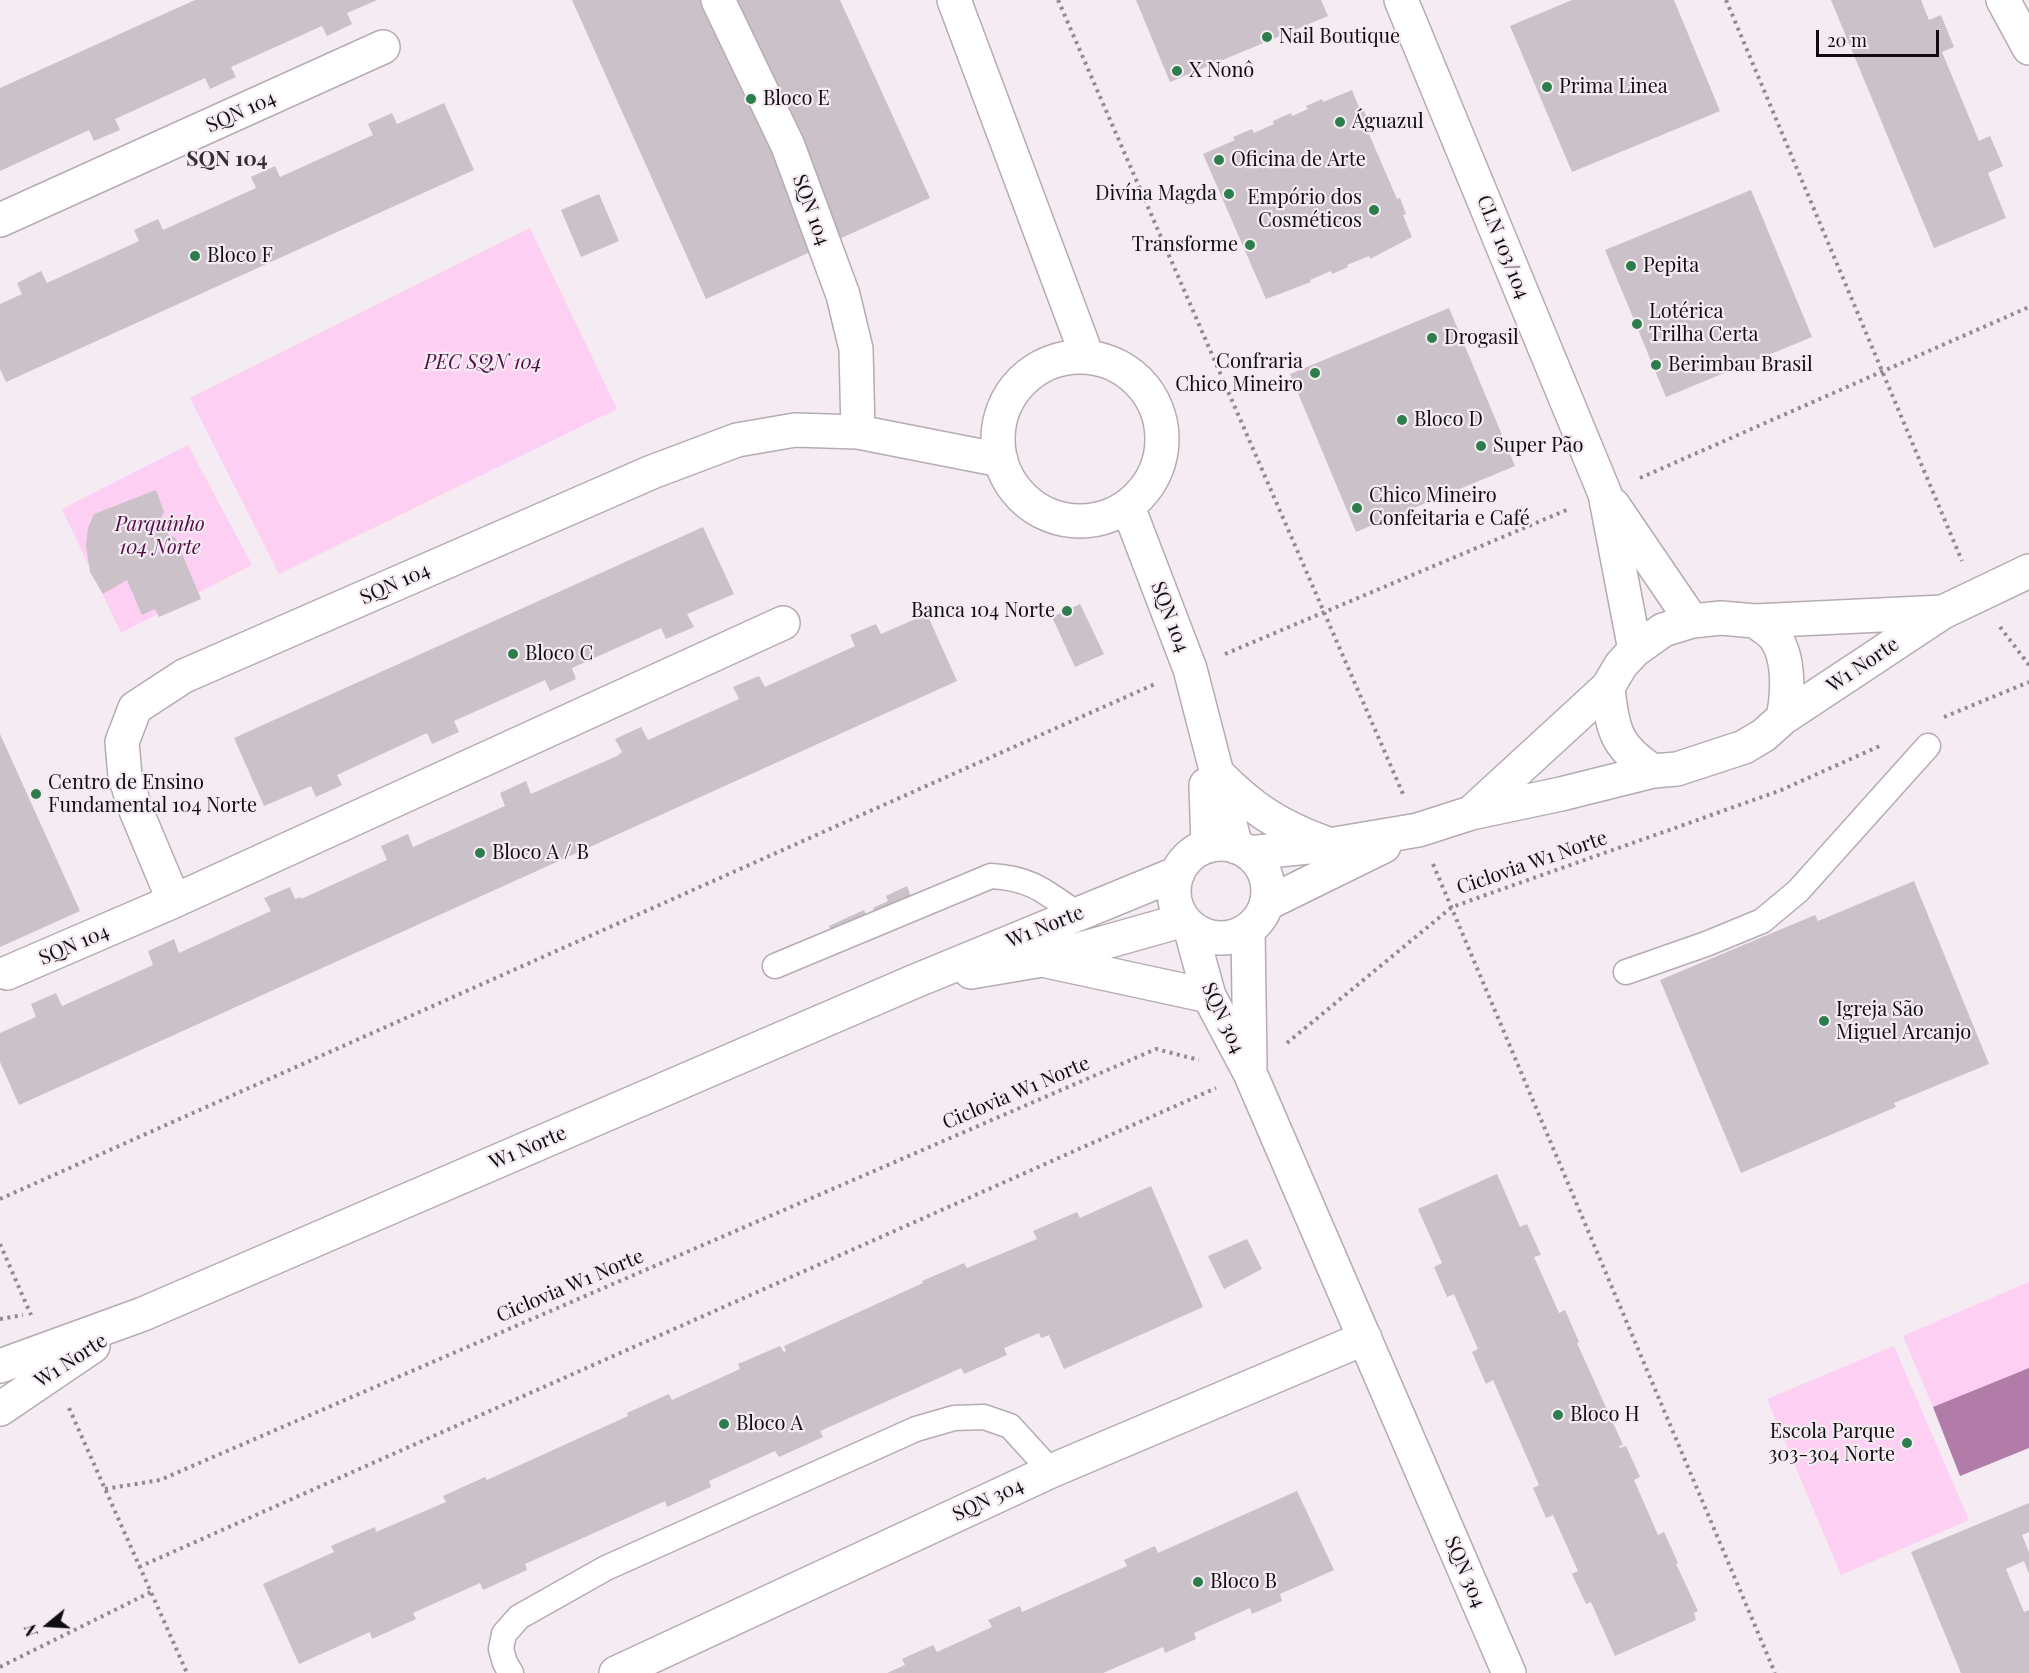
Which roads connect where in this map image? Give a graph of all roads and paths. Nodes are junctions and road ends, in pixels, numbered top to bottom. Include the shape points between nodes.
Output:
1 (718, 0) edge
2 (954, 0) edge
3 (1401, 0) edge
4 (1726, 0) edge
5 (2003, 0) edge
6 (383, 47) dead end
7 (2029, 48) edge
8 (0, 220) edge
9 (2029, 307) edge
10 (1087, 356) junction
11 (1883, 371) junction
12 (858, 432) junction
13 (1001, 459) junction
14 (1605, 494) junction
15 (1128, 507) junction
16 (2029, 571) edge
17 (1978, 597) junction
18 (1943, 612) junction
19 (1692, 621) junction
20 (1755, 621) junction
21 (783, 623) dead end
22 (1635, 650) junction
23 (2029, 665) edge
24 (1190, 669) junction
25 (2029, 682) edge
26 (1608, 687) junction
27 (1783, 718) junction
28 (1941, 718) dead end
29 (1205, 729) junction
30 (1887, 742) dead end
31 (1928, 746) dead end
32 (1653, 771) junction
33 (1216, 772) junction
34 (1471, 813) junction
35 (1418, 830) junction
36 (1329, 845) junction
37 (1231, 849) junction
38 (1178, 873) junction
39 (174, 901) junction
40 (1077, 914) junction
41 (1257, 917) junction
42 (1187, 923) junction
43 (1042, 960) junction
44 (775, 966) dead end
45 (1626, 972) dead end
46 (7, 974) dead end
47 (913, 982) junction
48 (1209, 996) junction
49 (1250, 1073) junction
50 (0, 1199) edge
51 (0, 1244) edge
52 (143, 1314) junction
53 (0, 1319) edge
54 (1365, 1338) junction
55 (0, 1366) edge
56 (53, 1372) junction
57 (0, 1409) edge
58 (1051, 1471) junction
59 (105, 1489) junction
60 (140, 1567) junction
61 (151, 1592) junction
62 (0, 1667) edge
63 (187, 1673) edge
64 (511, 1673) edge
65 (616, 1673) edge
66 (1509, 1673) edge

1 - 12 street, SQN 104 via 788,146 843,295 856,349
2 - 10 street
3 - 14 street, CLN 103/104
4 - 11 path
5 - 7 street
6 - 8 street, SQN 104
9 - 11 path
10 - 13 street via 1060,359 1037,368 1017,386 1004,408 998,434
10 - 15 street via 1112,363 1134,377 1151,398 1160,422 1162,448 1155,474
11 - 14 path
11 - 17 path
12 - 13 street, SQN 104
12 - 39 street, SQN 104 via 795,430 737,440 652,472 184,676 135,708 122,742 125,777
13 - 15 street via 1011,482 1026,501 1048,515 1071,521 1096,520
14 - 19 street, CLN 103/104
14 - 22 street, CLN 103/104
14 - 24 path
15 - 24 street, SQN 104
16 - 17 street, W1 Norte
17 - 18 street, W1 Norte
17 - 23 path
18 - 20 street, W1 Norte
18 - 27 street, W1 Norte
19 - 20 street
19 - 22 street via 1663,630
20 - 27 street via 1772,633 1780,649 1788,694
21 - 39 street, SQN 104
22 - 26 street
24 - 29 street, SQN 104
24 - 50 path
25 - 28 path
26 - 32 street via 1614,728 1624,747
26 - 34 street
27 - 32 street via 1744,747 1677,769
29 - 33 street, SQN 104
29 - 37 street, SQN 104
30 - 49 path, Ciclovia W1 Norte via 1779,791 1452,907
31 - 45 lane via 1798,891 1762,921
32 - 34 street
33 - 36 street via 1266,816
33 - 37 street, SQN 104
34 - 35 street
35 - 36 street
35 - 41 street
36 - 37 street
37 - 38 street via 1195,852
37 - 41 street via 1259,863 1265,876 1268,890
38 - 40 street, W1 Norte
38 - 42 street via 1175,900
39 - 46 street, SQN 104
40 - 44 lane via 1035,885 1013,877 991,876
40 - 47 street, W1 Norte
41 - 42 street via 1233,937 1204,935
41 - 49 street, SQN 304
42 - 43 street, W1 Norte
42 - 48 street, SQN 304
43 - 47 street, W1 Norte
43 - 48 street
47 - 52 street, W1 Norte
48 - 49 street, SQN 304
49 - 54 street, SQN 304
49 - 59 path, Ciclovia W1 Norte via 1156,1049 160,1480
49 - 60 path
51 - 53 path via 30,1313
52 - 55 street, W1 Norte
52 - 56 street, W1 Norte
54 - 58 street, SQN 304
54 - 66 street, SQN 304
56 - 57 street, W1 Norte
56 - 59 path
58 - 64 lane via 1010,1426 984,1418 954,1418 916,1429 606,1568 519,1617 504,1634 501,1649
58 - 65 street, SQN 304
59 - 60 path
60 - 61 path
61 - 62 path
61 - 63 path

